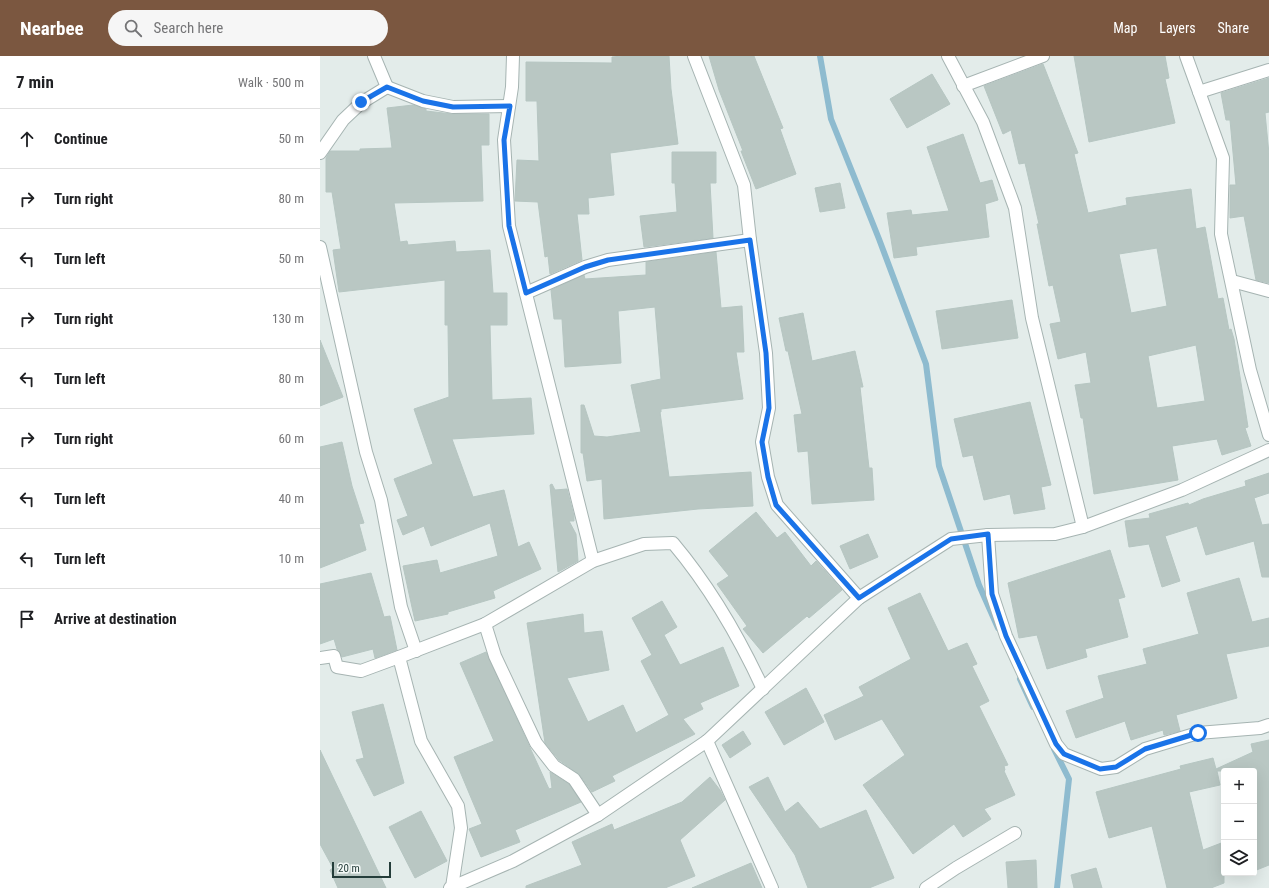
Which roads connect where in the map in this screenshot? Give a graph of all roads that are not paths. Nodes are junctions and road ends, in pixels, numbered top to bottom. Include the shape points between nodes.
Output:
1 (374, 56) edge
2 (513, 56) edge
3 (694, 56) edge
4 (948, 56) edge
5 (1043, 56) edge
6 (1186, 56) edge
7 (1269, 70) edge
8 (963, 86) junction
9 (387, 87) junction
10 (1199, 92) junction
11 (510, 106) junction
12 (320, 153) edge
13 (750, 240) junction
14 (320, 247) edge
15 (1232, 281) junction
16 (1269, 291) edge
17 (526, 293) junction
18 (1269, 435) edge
19 (1269, 450) edge
20 (1084, 527) junction
21 (988, 534) junction
22 (593, 561) junction
23 (859, 598) junction
24 (485, 624) junction
25 (416, 651) junction
26 (399, 657) junction
27 (320, 658) edge
28 (763, 689) junction
29 (1269, 725) edge
30 (707, 741) junction
31 (598, 815) junction
32 (1015, 834) dead end
33 (451, 888) edge
34 (772, 888) edge
35 (926, 888) edge

1 - 9 street
2 - 11 street
3 - 13 street via 744,185
4 - 8 street
5 - 8 street
6 - 10 street
7 - 10 street
8 - 20 street via 983,122 1015,208 1032,318
9 - 11 street via 423,101 453,107
9 - 12 street via 361,102
10 - 15 street via 1223,158 1221,234
11 - 17 street via 504,140 509,226
13 - 17 street via 608,260 585,267
13 - 23 street via 766,353 769,408 762,442 776,505
14 - 25 street via 366,452 381,500 401,607
15 - 16 street
15 - 18 street via 1250,370
17 - 22 street
19 - 20 street via 1182,490
20 - 21 street via 1055,534
21 - 23 street via 951,539
21 - 29 street via 992,594 1004,629 1056,744 1064,754 1100,769 1116,767 1145,749 1198,733
22 - 24 street
22 - 28 street via 644,544 673,543 717,603
23 - 28 street
24 - 25 street
24 - 31 street via 495,656 536,743 554,766 574,779
25 - 26 street
26 - 27 street via 357,671 337,667 334,656
26 - 33 street via 421,741 458,806 461,828
28 - 30 street
30 - 31 street
30 - 34 street
31 - 33 street via 513,862
32 - 35 street

